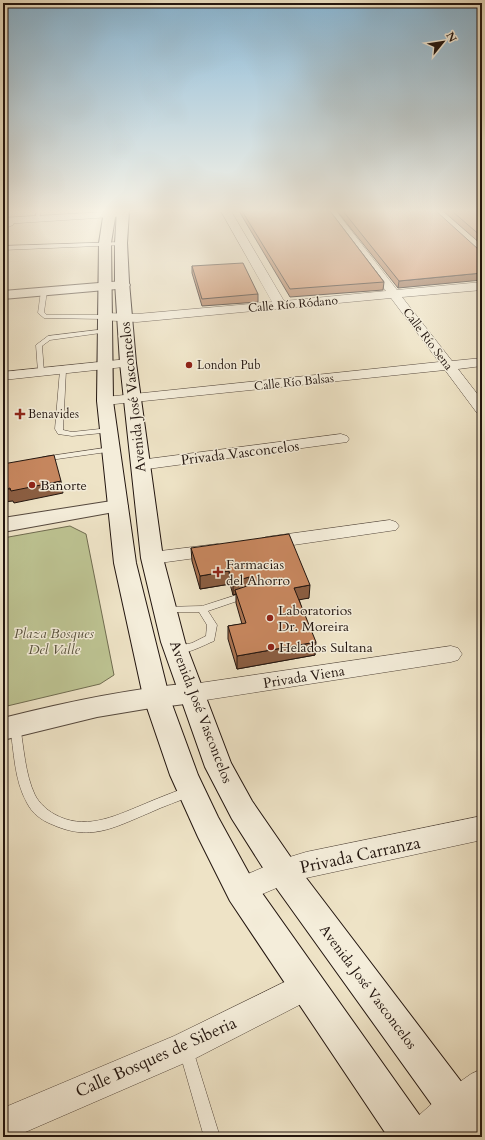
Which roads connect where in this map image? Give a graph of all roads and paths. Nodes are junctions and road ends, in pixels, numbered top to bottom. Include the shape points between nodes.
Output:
1 (105, 264) edge
2 (122, 264) edge
3 (257, 264) edge
4 (372, 264) edge
5 (123, 285) junction
6 (106, 286) junction
7 (482, 286) edge
8 (44, 291) junction
9 (3, 295) edge
10 (395, 295) junction
11 (280, 305) junction
12 (112, 322) junction
13 (482, 362) edge
14 (117, 364) junction
15 (448, 366) junction
16 (63, 370) junction
17 (41, 372) junction
18 (3, 376) edge
19 (132, 398) junction
20 (106, 401) junction
21 (482, 410) edge
22 (110, 440) junction
23 (341, 440) dead end
24 (35, 460) edge
25 (140, 465) junction
26 (118, 506) junction
27 (3, 525) edge
28 (390, 526) dead end
29 (152, 558) junction
30 (249, 594) edge
31 (165, 609) junction
32 (202, 610) junction
33 (176, 650) junction
34 (451, 654) dead end
35 (193, 693) junction
36 (156, 696) junction
37 (9, 728) edge
38 (192, 790) junction
39 (482, 828) edge
40 (283, 872) junction
41 (241, 890) junction
42 (307, 986) junction
43 (185, 1047) junction
44 (482, 1085) edge
45 (456, 1105) junction
46 (3, 1125) edge
47 (212, 1137) edge
48 (411, 1137) edge
49 (420, 1137) edge
50 (479, 1137) edge

1 - 6 main road, Avenida José Vasconcelos
2 - 5 main road, Avenida José Vasconcelos
3 - 11 street
4 - 10 street, Calle Río Sena
5 - 6 main road
5 - 12 main road, Avenida José Vasconcelos
6 - 8 main road
6 - 12 main road, Avenida José Vasconcelos
7 - 10 street, Calle Río Ródano
8 - 9 main road
8 - 12 lane via 41,312 46,317
10 - 11 street, Calle Río Ródano
10 - 15 street, Calle Río Sena
11 - 12 street, Calle Río Ródano
12 - 14 main road, Avenida José Vasconcelos
12 - 17 lane via 48,338 39,345
13 - 15 street, Calle Río Balsas
14 - 16 street
14 - 19 main road, Avenida José Vasconcelos
14 - 20 main road, Avenida José Vasconcelos
15 - 19 street, Calle Río Balsas
15 - 21 street, Calle Río Sena
16 - 17 street
16 - 22 lane via 59,429 61,432
17 - 18 street
19 - 20 street, Calle Río Balsas
19 - 25 main road, Avenida José Vasconcelos
20 - 22 main road, Avenida José Vasconcelos
22 - 24 lane
22 - 26 main road, Avenida José Vasconcelos
23 - 25 street, Privada Vasconcelos
25 - 29 main road, Avenida José Vasconcelos
26 - 27 main road
26 - 29 main road via 129,517 142,548
26 - 36 main road, Avenida José Vasconcelos via 128,582
28 - 29 street
29 - 31 main road, Avenida José Vasconcelos
30 - 32 lane
31 - 32 lane
31 - 33 main road, Avenida José Vasconcelos
32 - 33 lane via 212,624 211,638 194,646
33 - 35 main road, Avenida José Vasconcelos
34 - 35 street, Privada Viena
35 - 36 main road, Privada Viena
35 - 40 main road, Avenida José Vasconcelos via 219,767 242,810
36 - 37 main road, Privada Viena via 54,716
36 - 38 main road, Avenida José Vasconcelos via 184,775
37 - 38 lane via 30,796 46,816 58,822 73,827 105,826
38 - 41 main road, Avenida José Vasconcelos
39 - 40 street, Privada Carranza
40 - 41 street, Privada Carranza
40 - 45 main road, Avenida José Vasconcelos
41 - 42 main road, Avenida José Vasconcelos
42 - 43 street, Calle Bosques de Siberia
42 - 48 main road, Avenida José Vasconcelos
43 - 46 street, Calle Bosques de Siberia
43 - 47 lane
44 - 45 street
45 - 49 street
45 - 50 main road, Avenida José Vasconcelos

